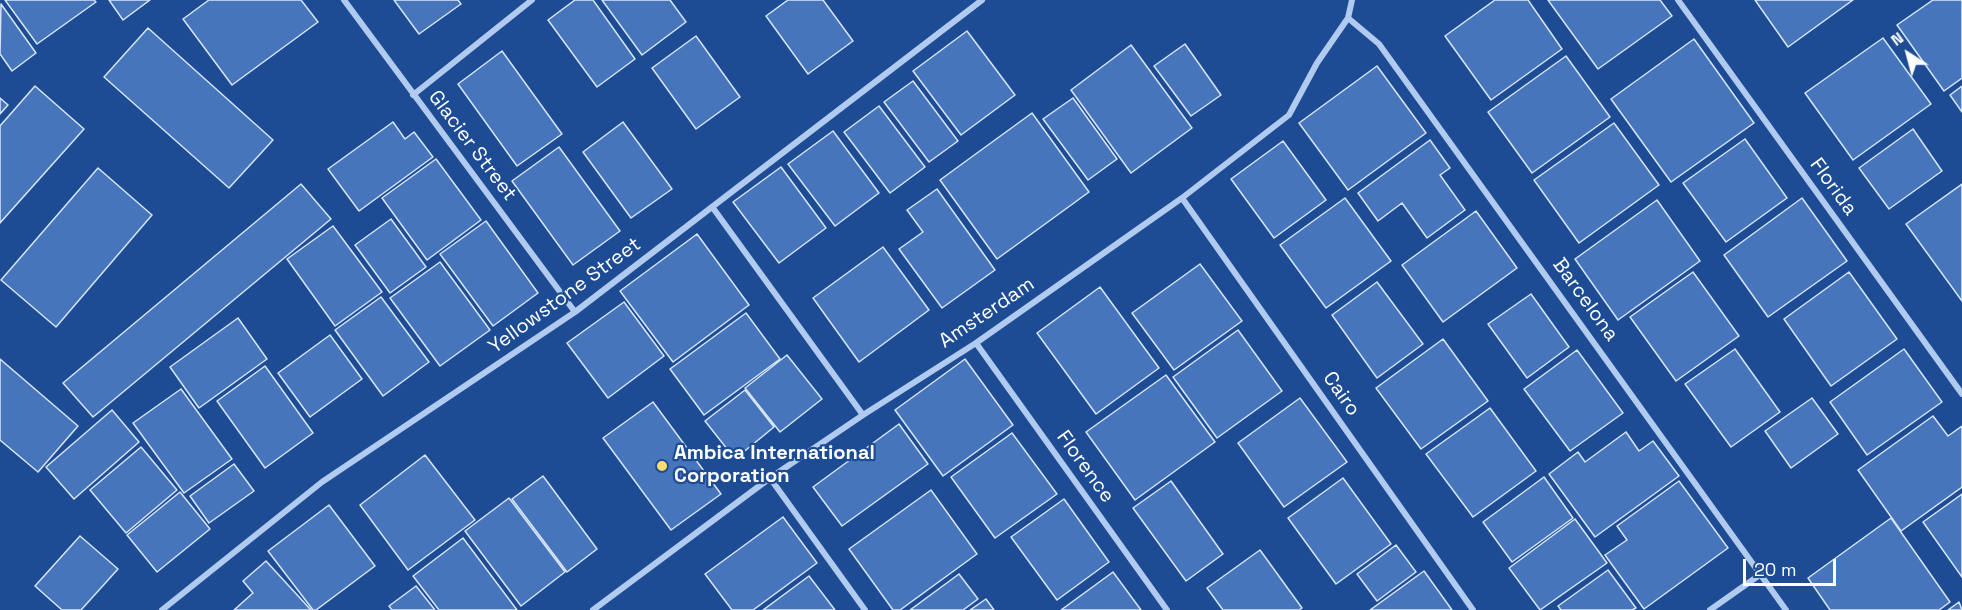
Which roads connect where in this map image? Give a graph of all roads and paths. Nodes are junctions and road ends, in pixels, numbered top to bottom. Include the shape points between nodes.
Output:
1 (344, 0) edge
2 (532, 0) edge
3 (982, 0) edge
4 (1352, 0) edge
5 (1678, 0) edge
6 (1348, 18) junction
7 (413, 95) junction
8 (1182, 198) junction
9 (713, 208) junction
10 (575, 312) junction
11 (976, 343) junction
12 (1962, 394) edge
13 (863, 415) junction
14 (770, 478) junction
15 (1761, 574) junction
16 (162, 610) edge
17 (593, 610) edge
18 (865, 610) edge
19 (1167, 610) edge
20 (1473, 610) edge
21 (1710, 610) edge
22 (1786, 610) edge

1 - 7 street, Glacier Street
2 - 7 street
3 - 9 street, Yellowstone Street
4 - 6 street, Amsterdam
5 - 12 street, Florida
6 - 8 street, Amsterdam via 1317,63 1289,115
6 - 15 street, Barcelona via 1379,44
7 - 10 street, Glacier Street
8 - 11 street, Amsterdam
8 - 20 street, Cairo
9 - 10 street, Yellowstone Street
9 - 13 street
10 - 16 street, Yellowstone Street via 322,482
11 - 13 street, Amsterdam
11 - 19 street, Florence
13 - 14 street, Amsterdam
14 - 17 street, Amsterdam
14 - 18 street
15 - 21 street
15 - 22 street, Barcelona

